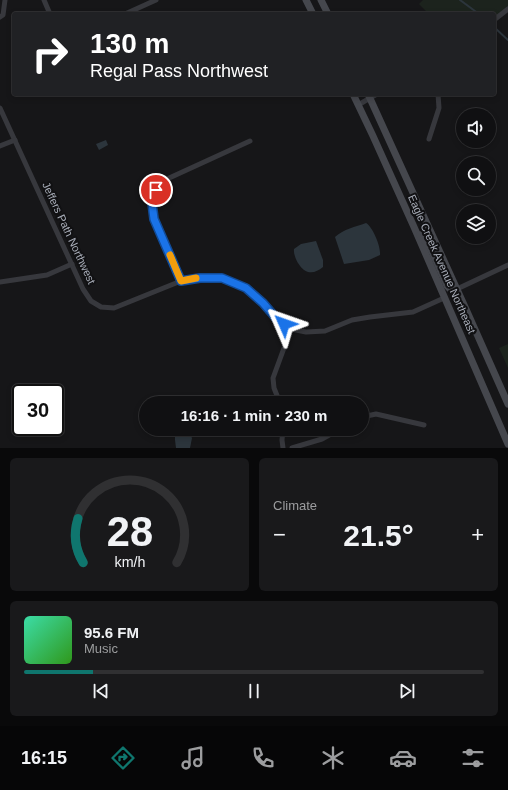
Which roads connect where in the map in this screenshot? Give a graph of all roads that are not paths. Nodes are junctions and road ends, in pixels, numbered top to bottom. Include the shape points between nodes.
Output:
1 (5, 0) edge
2 (44, 0) edge
3 (156, 0) edge
4 (306, 0) edge
5 (321, 0) edge
6 (508, 9) edge
7 (49, 12) edge
8 (129, 12) edge
9 (312, 12) edge
10 (327, 12) edge
11 (0, 18) edge
12 (496, 18) edge
13 (354, 96) edge
14 (371, 96) edge
15 (372, 96) edge
16 (438, 96) edge
17 (358, 105) junction
18 (0, 108) edge
19 (429, 139) dead end
20 (15, 140) junction
21 (250, 141) dead end
22 (0, 146) edge
23 (414, 227) junction
24 (72, 264) junction
25 (508, 265) edge
26 (181, 281) junction
27 (0, 282) edge
28 (457, 289) junction
29 (444, 298) junction
30 (291, 329) junction
31 (277, 396) edge
32 (508, 404) edge
33 (369, 416) edge
34 (424, 425) dead end
35 (282, 436) edge
36 (327, 436) edge
37 (508, 444) edge
38 (283, 448) edge
39 (292, 448) edge

1 - 11 street via 3,15
2 - 7 street
3 - 8 street
4 - 9 main road
5 - 10 main road
6 - 12 street
13 - 17 main road, Eagle Creek Avenue Northeast
14 - 17 street
15 - 28 main road, Eagle Creek Avenue Northeast
16 - 19 street via 439,108
17 - 23 main road, Eagle Creek Avenue Northeast
18 - 20 street, Jeffers Path Northwest
20 - 22 street
20 - 24 street, Jeffers Path Northwest
21 - 26 street via 167,179 156,190 152,203 154,219
23 - 28 main road via 429,246 450,289
23 - 29 main road, Eagle Creek Avenue Northeast
24 - 26 street, Jeffers Path Northwest via 91,301 101,307 114,308
24 - 27 street via 47,275
25 - 28 street
26 - 30 street, Jeffers Path Northwest via 222,278 246,288
28 - 32 main road, Eagle Creek Avenue Northeast
29 - 30 street, Jeffers Path Northwest via 413,312 352,320 325,331 306,332
29 - 37 main road, Eagle Creek Avenue Northeast
30 - 31 street via 273,378
33 - 34 street via 376,414
35 - 38 street
36 - 39 street

